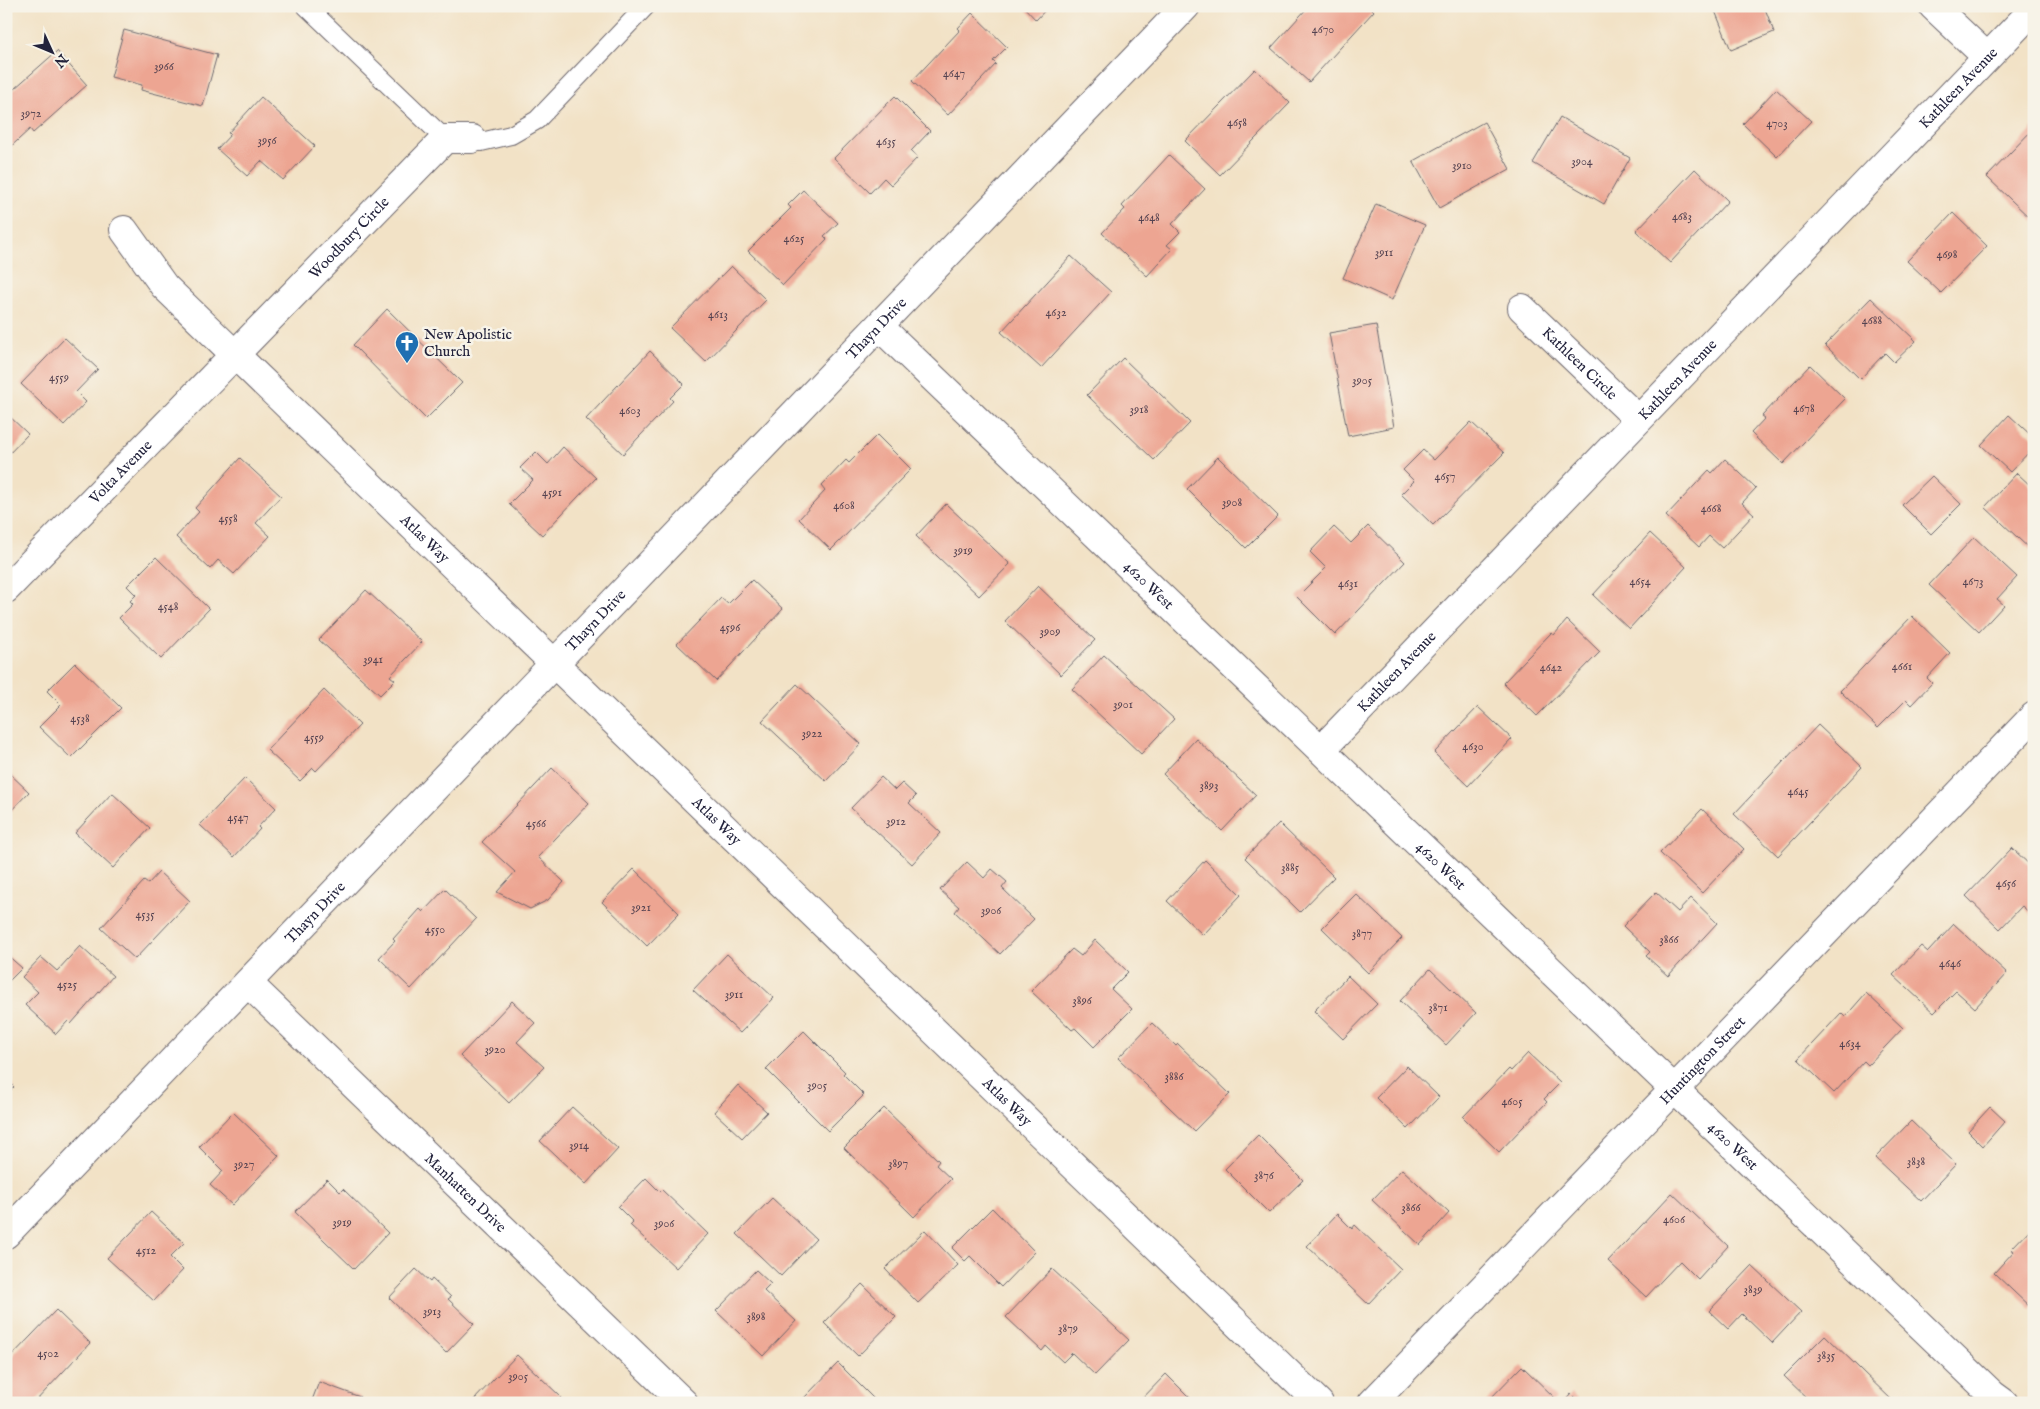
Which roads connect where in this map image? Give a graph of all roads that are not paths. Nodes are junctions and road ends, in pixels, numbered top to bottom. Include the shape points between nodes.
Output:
1 (306, 6) edge
2 (646, 6) edge
3 (1186, 6) edge
4 (1934, 6) edge
5 (2034, 9) edge
6 (1987, 57) junction
7 (459, 139) junction
8 (124, 230) dead end
9 (1522, 308) dead end
10 (879, 326) junction
11 (235, 356) junction
12 (1638, 419) junction
13 (6, 589) edge
14 (554, 664) junction
15 (2034, 716) edge
16 (1321, 750) junction
17 (248, 983) junction
18 (1674, 1088) junction
19 (6, 1234) edge
20 (684, 1403) edge
21 (1319, 1403) edge
22 (1372, 1403) edge
23 (2004, 1403) edge

1 - 7 lane
2 - 7 lane via 537,120 511,135 481,142
3 - 10 street, Thayn Drive
4 - 6 street
5 - 6 street, Kathleen Avenue
6 - 12 street, Kathleen Avenue
7 - 11 street, Woodbury Circle
8 - 11 street, Atlas Way via 164,286
9 - 12 street, Kathleen Circle
10 - 14 street, Thayn Drive
10 - 16 street, 4620 West
11 - 13 street, Volta Avenue
11 - 14 street, Atlas Way
12 - 16 street, Kathleen Avenue
14 - 17 street, Thayn Drive
14 - 21 street, Atlas Way
15 - 18 street, Huntington Street
16 - 18 street, 4620 West
17 - 19 street, Thayn Drive
17 - 20 street, Manhatten Drive
18 - 22 street, Huntington Street
18 - 23 street, 4620 West

